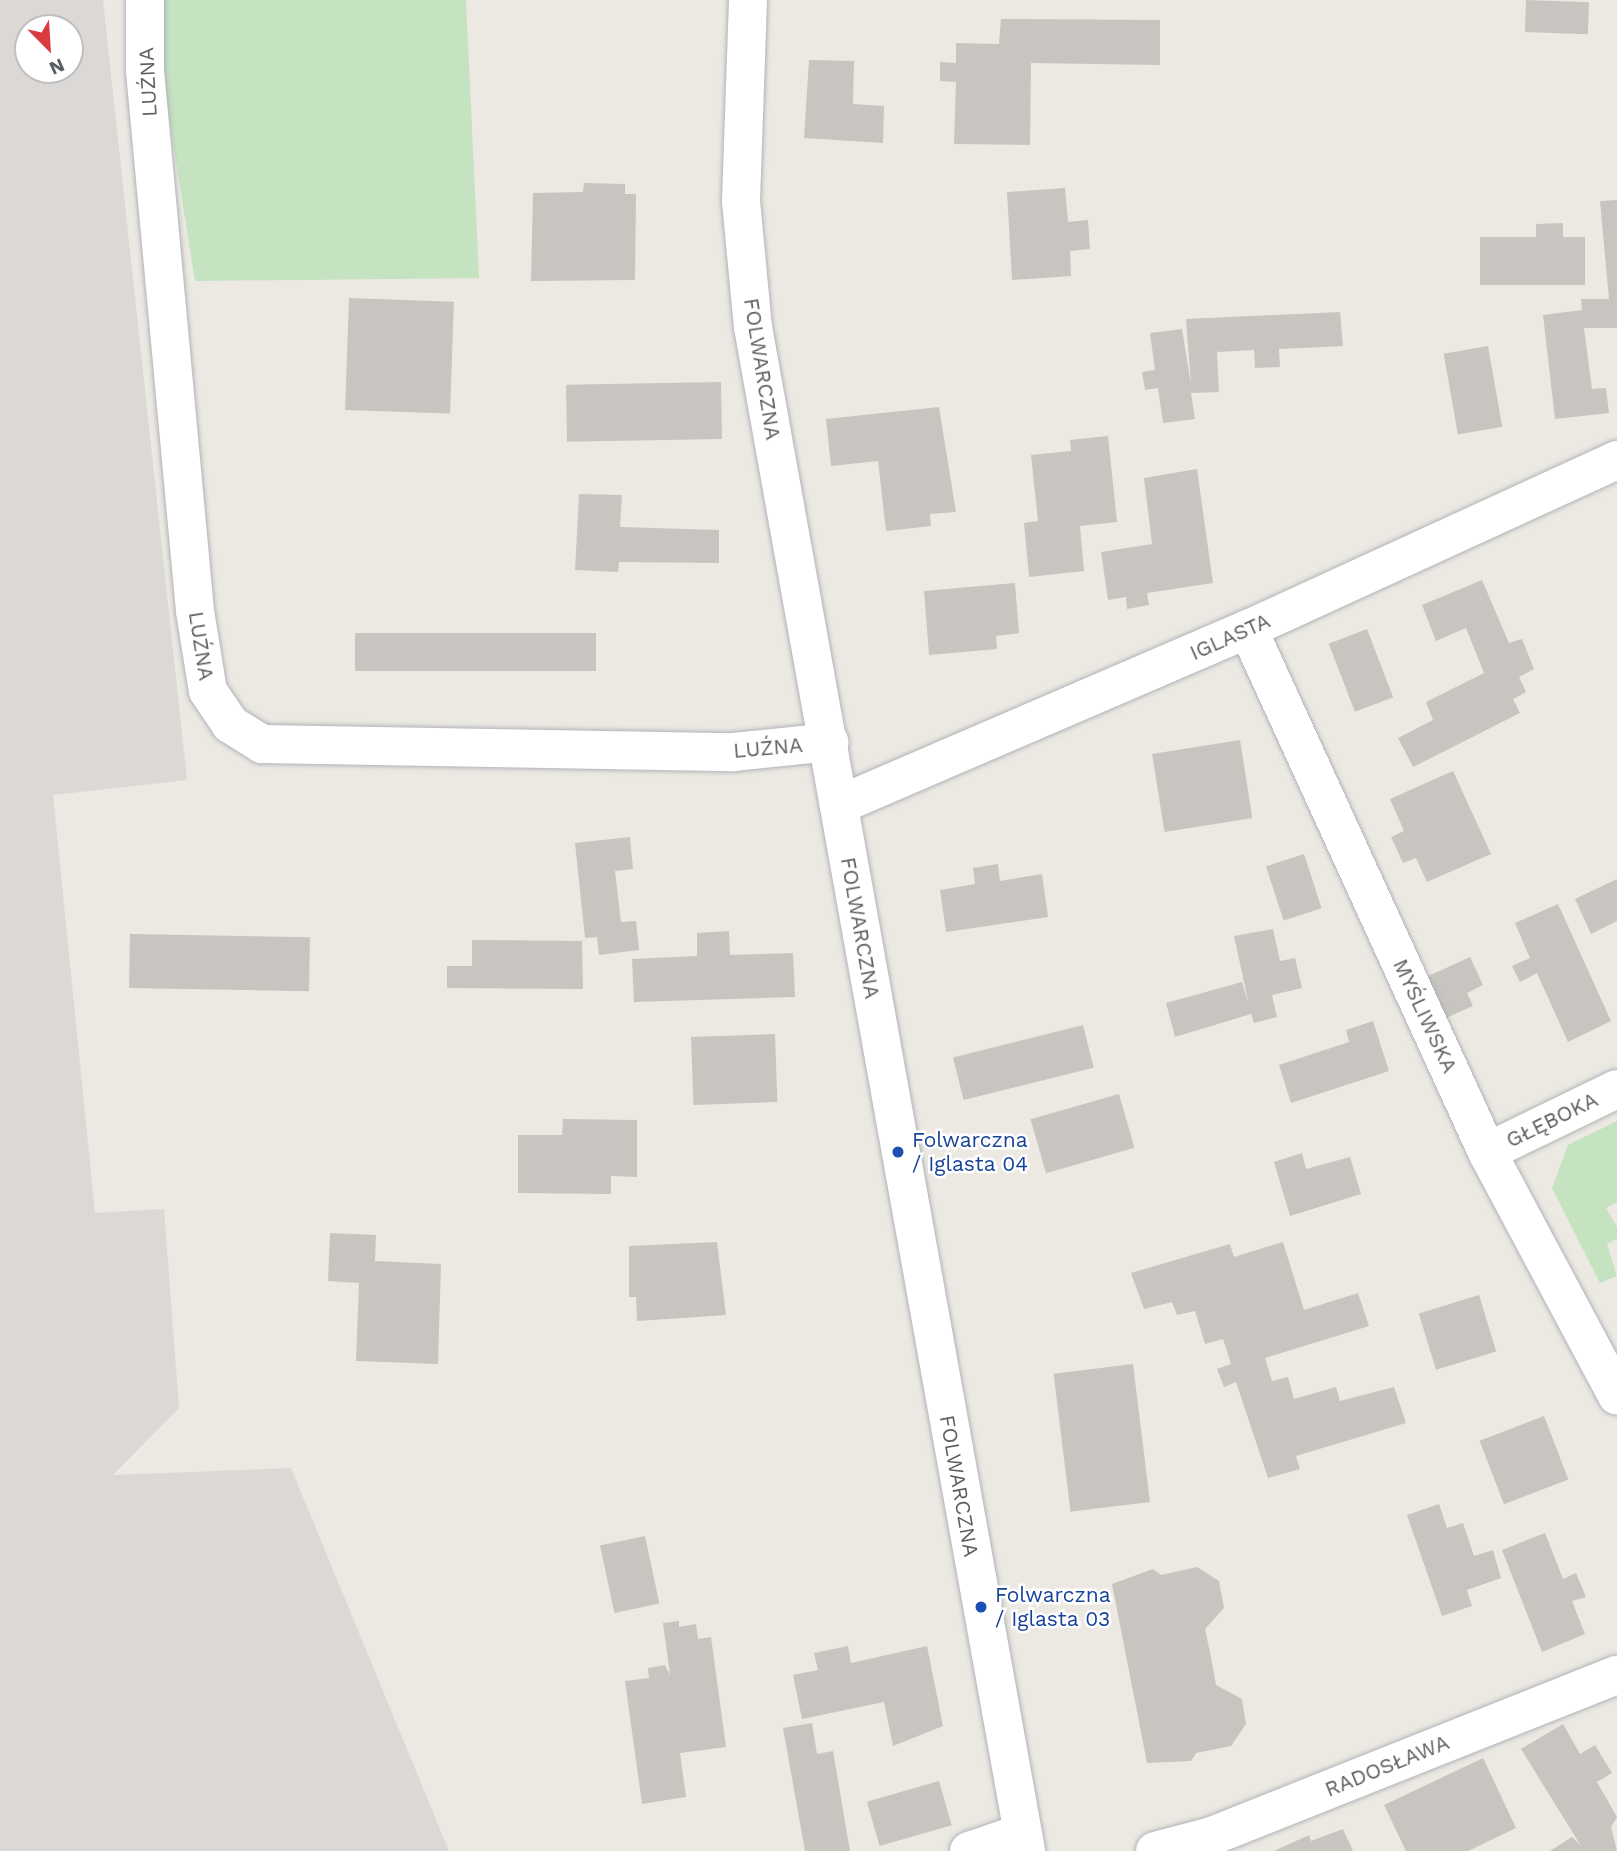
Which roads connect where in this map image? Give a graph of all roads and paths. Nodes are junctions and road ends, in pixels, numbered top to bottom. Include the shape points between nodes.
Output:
1 (145, 0) edge
2 (748, 0) edge
3 (1617, 460) edge
4 (1248, 629) junction
5 (828, 742) junction
6 (839, 805) junction
7 (1617, 1089) edge
8 (1487, 1152) junction
9 (1617, 1395) edge
10 (1617, 1675) edge
11 (1024, 1842) edge
12 (969, 1851) edge
13 (1155, 1851) edge

1 - 5 street, LUŹNA via 148,97 195,611 208,691 230,724 262,744 733,752
2 - 5 street, FOLWARCZNA via 741,201 753,327
3 - 4 street, IGLASTA
4 - 6 street, IGLASTA
4 - 8 street, MYŚLIWSKA
5 - 6 street, FOLWARCZNA
6 - 11 street, FOLWARCZNA
7 - 8 street, GŁĘBOKA
8 - 9 street, MYŚLIWSKA
10 - 13 street, RADOSŁAWA via 1212,1836
11 - 12 street

